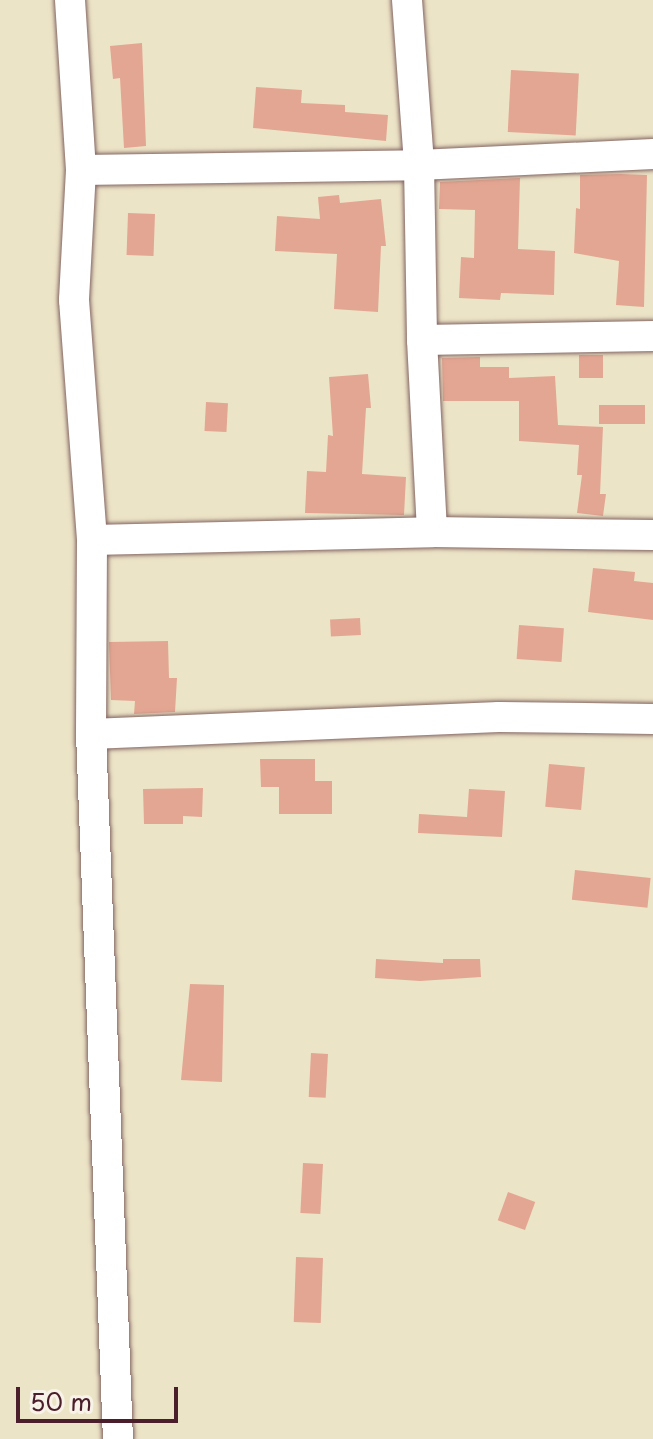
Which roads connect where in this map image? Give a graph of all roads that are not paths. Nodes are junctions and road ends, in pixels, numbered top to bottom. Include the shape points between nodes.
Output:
1 (70, 0) edge
2 (407, 0) edge
3 (653, 154) edge
4 (419, 165) junction
5 (81, 170) junction
6 (653, 336) edge
7 (422, 340) junction
8 (432, 532) junction
9 (653, 535) edge
10 (92, 540) junction
11 (653, 719) edge
12 (91, 734) junction
13 (118, 1439) edge

1 - 5 street
2 - 4 street
3 - 4 street
4 - 5 street
4 - 7 street
5 - 10 street via 74,300
6 - 7 street
7 - 8 street
8 - 9 street
8 - 10 street
10 - 12 street
11 - 12 street via 499,717
12 - 13 street

